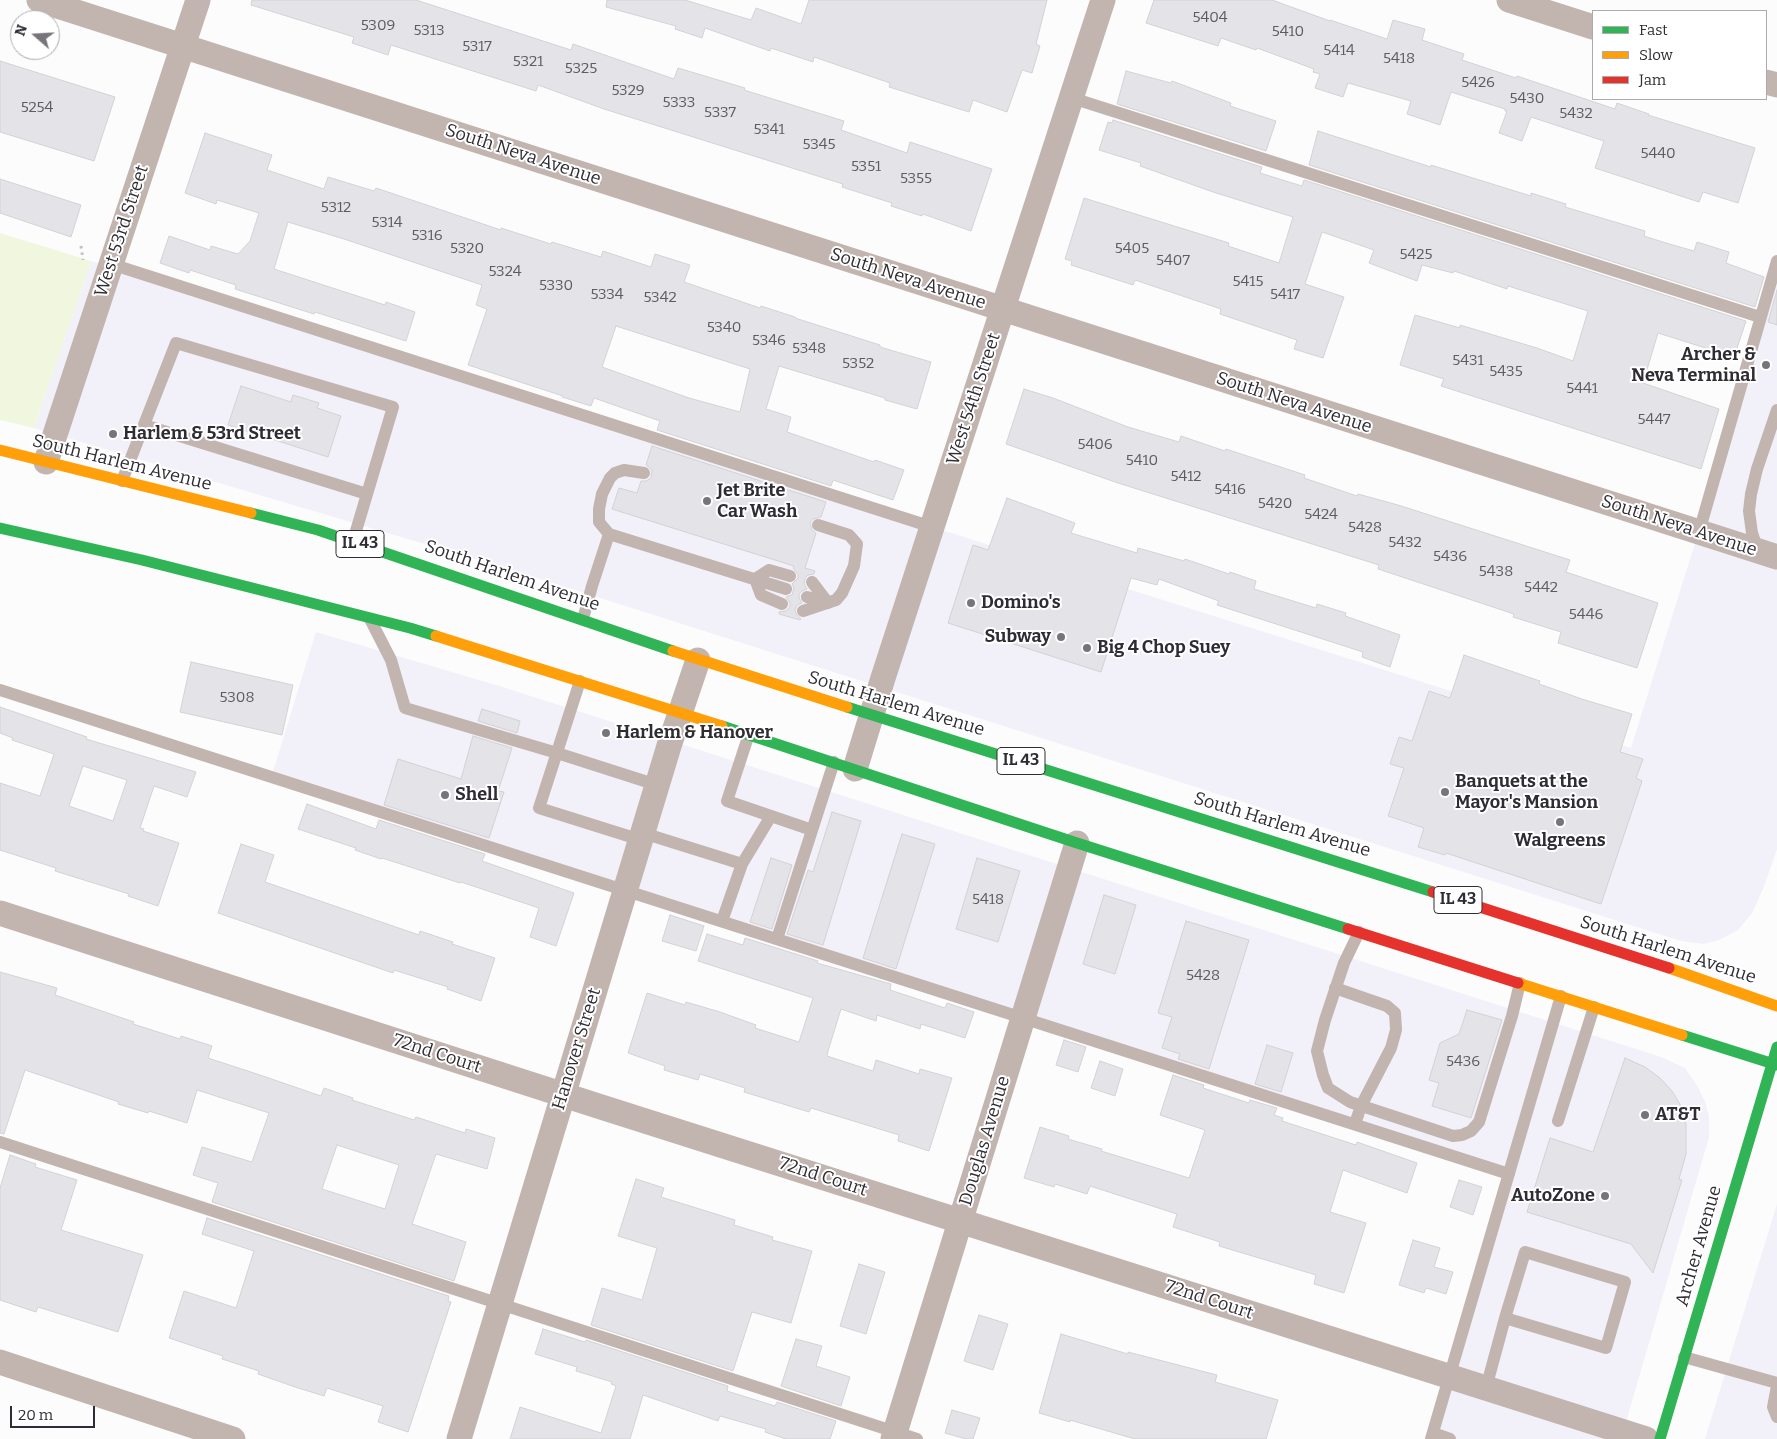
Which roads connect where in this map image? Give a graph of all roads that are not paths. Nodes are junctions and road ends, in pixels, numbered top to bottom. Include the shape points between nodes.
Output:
1 (40, 0) edge
2 (198, 0) edge
3 (1103, 0) edge
4 (1509, 0) edge
5 (1592, 27) edge
6 (183, 46) junction
7 (1072, 98) junction
8 (1777, 261) edge
9 (111, 264) junction
10 (1003, 310) junction
11 (1760, 317) junction
12 (1777, 410) edge
13 (144, 425) junction
14 (0, 450) edge
15 (46, 462) junction
16 (644, 473) dead end
17 (122, 481) junction
18 (367, 494) junction
19 (818, 525) dead end
20 (932, 527) junction
21 (0, 528) edge
22 (1699, 532) junction
23 (609, 534) junction
24 (353, 541) junction
25 (1767, 554) edge
26 (790, 576) dead end
27 (755, 579) junction
28 (812, 582) dead end
29 (786, 590) dead end
30 (807, 597) dead end
31 (828, 603) junction
32 (782, 604) dead end
33 (803, 611) dead end
34 (369, 617) junction
35 (583, 619) junction
36 (698, 660) junction
37 (580, 681) junction
38 (0, 690) edge
39 (680, 712) junction
40 (872, 714) junction
41 (749, 734) junction
42 (557, 753) junction
43 (845, 766) junction
44 (657, 785) junction
45 (771, 816) junction
46 (812, 830) junction
47 (642, 836) junction
48 (1078, 843) junction
49 (742, 864) junction
50 (626, 890) junction
51 (0, 913) edge
52 (722, 921) junction
53 (1359, 932) junction
54 (777, 939) junction
55 (1520, 983) junction
56 (1335, 988) junction
57 (1561, 996) junction
58 (1777, 1006) edge
59 (1594, 1007) junction
60 (1023, 1018) junction
61 (1777, 1047) edge
62 (1775, 1065) edge
63 (564, 1094) junction
64 (1361, 1106) junction
65 (1558, 1121) dead end
66 (1355, 1124) junction
67 (0, 1142) edge
68 (1509, 1174) junction
69 (960, 1221) junction
70 (500, 1304) junction
71 (1505, 1318) junction
72 (1684, 1357) junction
73 (0, 1362) edge
74 (1449, 1376) junction
75 (1777, 1384) edge
76 (1486, 1388) junction
77 (1777, 1417) edge
78 (1432, 1436) edge
79 (902, 1437) edge
80 (233, 1439) edge
81 (459, 1439) edge
82 (1450, 1439) edge
83 (1646, 1439) edge
84 (1660, 1439) edge

1 - 6 street, South Neva Avenue
2 - 6 street, West 53rd Street
3 - 7 street, West 54th Street
4 - 5 street
6 - 9 street, West 53rd Street
6 - 10 street, South Neva Avenue
7 - 10 street, West 54th Street
7 - 11 lane
8 - 11 lane
9 - 15 street, West 53rd Street
9 - 20 lane
10 - 20 street, West 54th Street
10 - 22 street, South Neva Avenue
11 - 22 lane
12 - 25 lane via 1760,460 1749,511 1752,533
13 - 17 lane
13 - 18 lane
13 - 18 lane via 176,343 393,407
14 - 15 main road, South Harlem Avenue / IL 43
15 - 17 main road, South Harlem Avenue / IL 43
16 - 23 lane via 619,471 610,478 599,509 599,522
17 - 24 main road, South Harlem Avenue / IL 43
18 - 24 lane
19 - 31 lane via 849,535 857,544 854,566 842,593
20 - 40 street, West 54th Street
21 - 34 main road
22 - 25 street, South Neva Avenue
23 - 27 lane
23 - 35 lane
24 - 35 main road, South Harlem Avenue / IL 43
26 - 27 lane via 770,570
27 - 29 lane
27 - 32 lane via 761,596
28 - 31 lane
30 - 31 lane
31 - 33 lane
34 - 37 main road
34 - 42 lane via 391,660 405,708
35 - 36 main road, South Harlem Avenue / IL 43
36 - 39 street, Hanover Street
36 - 40 main road, South Harlem Avenue / IL 43
37 - 39 main road
37 - 42 lane
38 - 50 lane
39 - 41 main road
39 - 44 street, Hanover Street
40 - 43 street, West 54th Street
40 - 58 main road, South Harlem Avenue / IL 43 via 1351,865
41 - 43 main road
41 - 45 lane via 726,801
42 - 44 lane
42 - 47 lane via 539,808
43 - 46 lane
43 - 48 main road
44 - 47 street, Hanover Street
45 - 46 lane
45 - 49 lane
46 - 54 lane
47 - 49 lane
47 - 50 street, Hanover Street
48 - 53 main road
48 - 60 street, Douglas Avenue
49 - 52 lane
50 - 52 lane
50 - 63 street, Hanover Street
51 - 63 street, 72nd Court
52 - 54 lane
53 - 55 main road
53 - 56 lane
54 - 60 lane
55 - 57 main road
55 - 64 lane via 1479,1122 1471,1131 1453,1136
56 - 64 lane via 1317,1051 1322,1075 1328,1088
56 - 64 lane via 1387,1006 1395,1013 1396,1030 1391,1048
57 - 59 main road
57 - 68 lane
59 - 62 main road
59 - 65 lane
60 - 66 lane
60 - 69 street, Douglas Avenue
61 - 62 main road, Archer Avenue
62 - 72 main road, Archer Avenue via 1758,1107
63 - 69 street, 72nd Court
63 - 70 street, Hanover Street
64 - 66 lane
66 - 68 lane
67 - 70 lane
68 - 74 lane
69 - 74 street, 72nd Court
69 - 79 street, Douglas Avenue
70 - 79 lane
70 - 81 street, Hanover Street
71 - 71 lane via 1525,1252 1625,1282 1606,1348
71 - 76 lane
72 - 75 lane
72 - 84 main road, Archer Avenue
73 - 80 street
74 - 76 street, 72nd Court
74 - 78 lane
75 - 77 lane via 1773,1406
76 - 83 street, 72nd Court
78 - 82 lane

